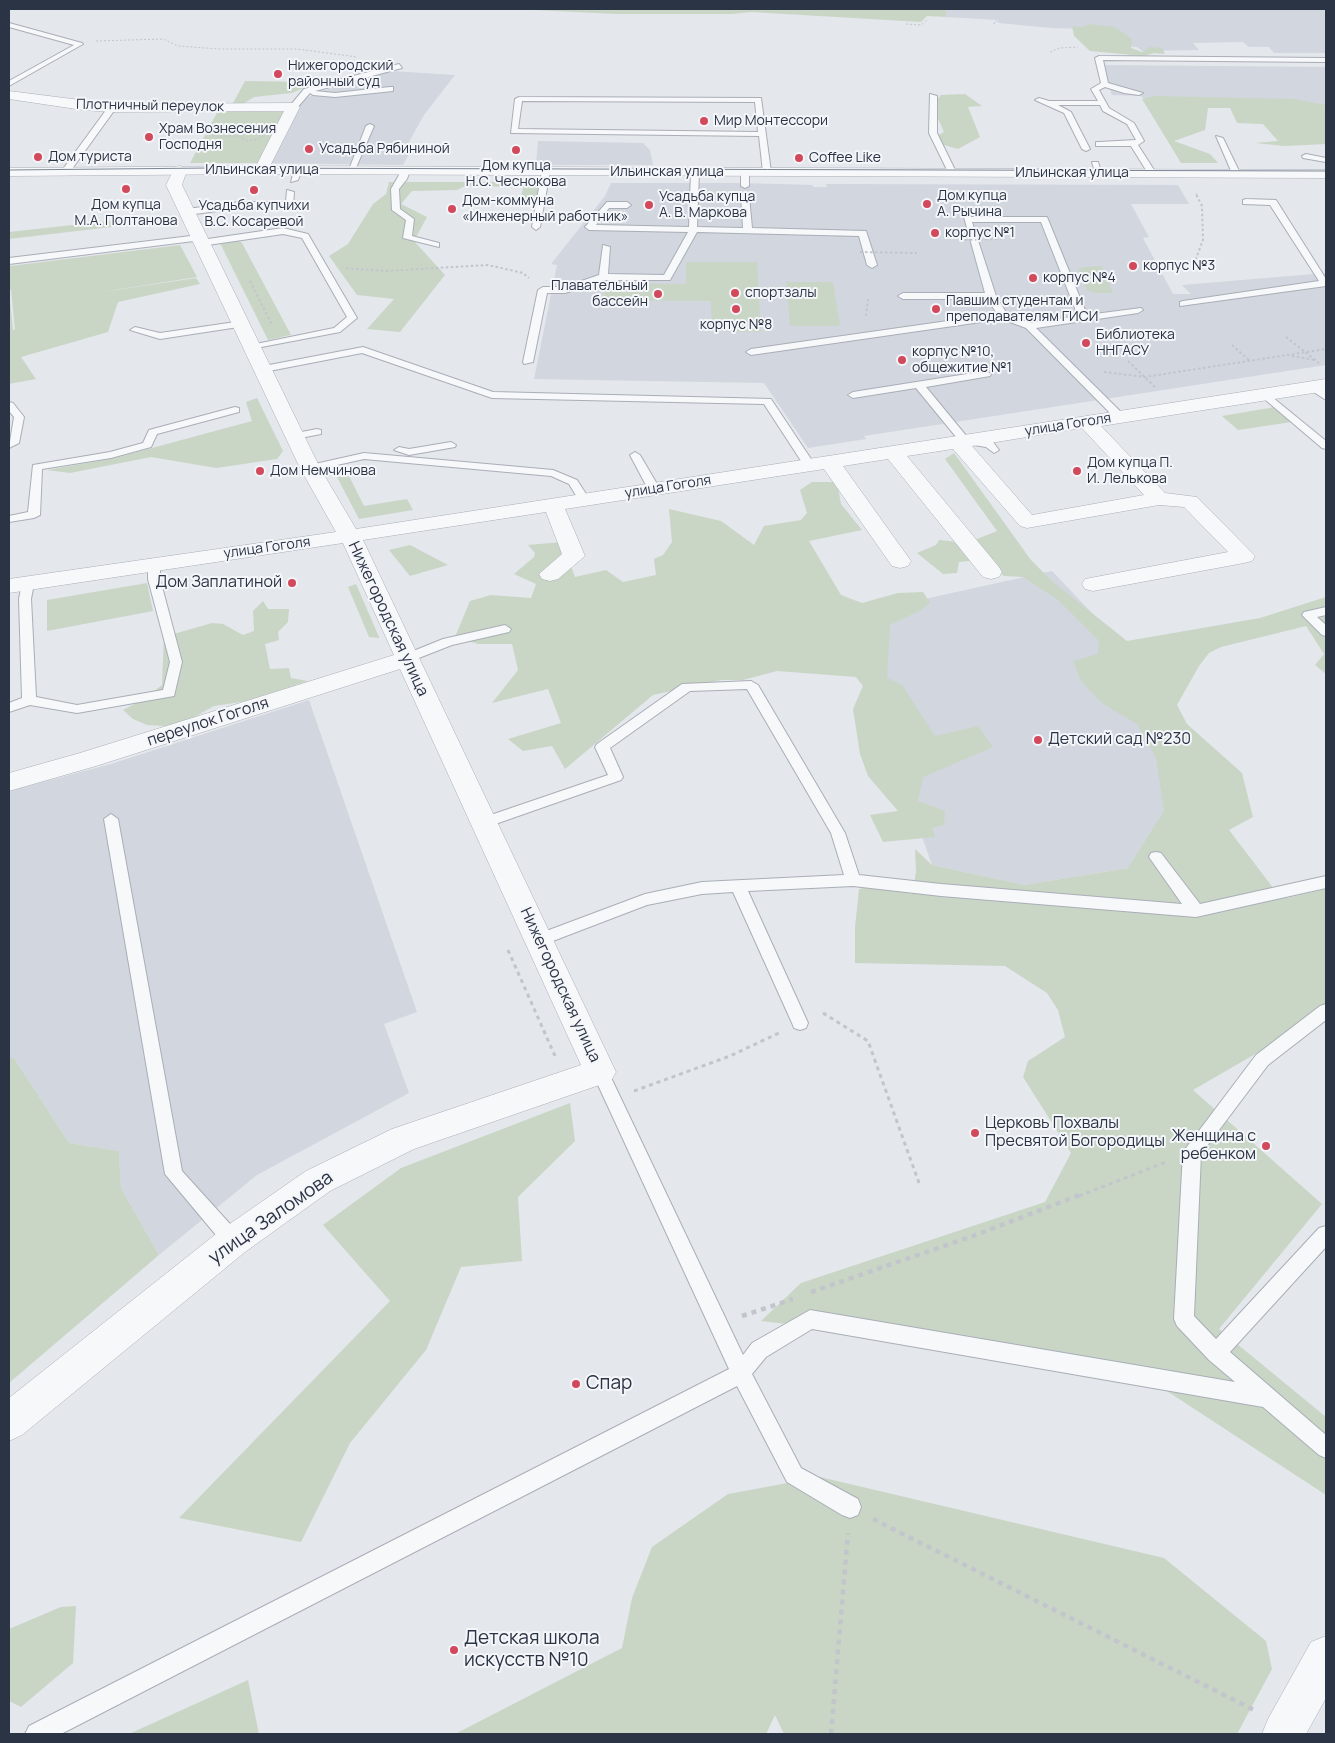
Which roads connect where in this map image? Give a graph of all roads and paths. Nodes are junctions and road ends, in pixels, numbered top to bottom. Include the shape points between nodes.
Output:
1 (928, 18) dead end
2 (999, 22) dead end
3 (925, 23) junction
4 (906, 24) dead end
5 (931, 24) dead end
6 (994, 24) dead end
7 (9, 25) edge
8 (80, 44) junction
9 (1078, 47) dead end
10 (1050, 52) dead end
11 (1326, 60) edge
12 (399, 66) joint
13 (9, 84) edge
14 (1105, 84) junction
15 (390, 89) dead end
16 (307, 91) junction
17 (1139, 93) dead end
18 (9, 95) edge
19 (932, 96) dead end
20 (1102, 103) junction
21 (293, 107) junction
22 (112, 108) junction
23 (370, 126) dead end
24 (761, 134) junction
25 (213, 136) dead end
26 (241, 136) dead end
27 (1220, 138) dead end
28 (1098, 144) dead end
29 (1133, 144) junction
30 (1086, 148) dead end
31 (1306, 156) dead end
32 (1326, 160) edge
33 (180, 170) junction
34 (262, 170) junction
35 (351, 170) junction
36 (406, 170) junction
37 (66, 171) junction
38 (546, 171) junction
39 (9, 172) edge
40 (695, 172) junction
41 (767, 172) junction
42 (952, 172) junction
43 (1152, 173) junction
44 (1186, 173) junction
45 (1236, 173) junction
46 (1326, 174) edge
47 (290, 192) dead end
48 (745, 196) dead end
49 (1246, 202) dead end
50 (627, 205) dead end
51 (187, 212) junction
52 (536, 226) dead end
53 (693, 231) junction
54 (748, 232) junction
55 (228, 238) junction
56 (1001, 239) dead end
57 (960, 240) dead end
58 (200, 241) junction
59 (436, 245) dead end
60 (606, 247) dead end
61 (860, 252) dead end
62 (917, 253) dead end
63 (9, 261) edge
64 (1326, 264) edge
65 (872, 265) dead end
66 (322, 266) junction
67 (1314, 266) junction
68 (1177, 271) dead end
69 (603, 277) junction
70 (1326, 283) edge
71 (543, 290) junction
72 (903, 296) dead end
73 (991, 296) junction
74 (1183, 304) dead end
75 (1138, 310) dead end
76 (1004, 316) junction
77 (1084, 318) junction
78 (242, 324) junction
79 (1029, 326) junction
80 (135, 330) dead end
81 (1286, 337) dead end
82 (281, 342) junction
83 (1232, 345) dead end
84 (254, 347) junction
85 (1326, 349) edge
86 (751, 352) dead end
87 (1306, 353) junction
88 (1289, 355) junction
89 (1128, 361) dead end
90 (1251, 361) junction
91 (1316, 361) junction
92 (528, 362) dead end
93 (1321, 366) dead end
94 (264, 369) junction
95 (986, 374) dead end
96 (1145, 377) junction
97 (918, 384) junction
98 (1322, 390) edge
99 (853, 395) dead end
100 (1266, 395) junction
101 (9, 405) edge
102 (1177, 408) junction
103 (235, 410) dead end
104 (1120, 417) junction
105 (1087, 422) junction
106 (961, 442) junction
107 (9, 445) edge
108 (451, 445) dead end
109 (1326, 446) edge
110 (994, 450) dead end
111 (893, 452) junction
112 (635, 455) dead end
113 (819, 463) junction
114 (308, 464) junction
115 (654, 489) junction
116 (1159, 499) junction
117 (584, 500) junction
118 (553, 504) junction
119 (9, 519) edge
120 (350, 536) junction
121 (900, 561) dead end
122 (154, 564) junction
123 (991, 572) dead end
124 (550, 574) dead end
125 (18, 584) edge
126 (1093, 584) dead end
127 (1326, 611) edge
128 (505, 629) dead end
129 (1326, 632) edge
130 (406, 659) junction
131 (29, 700) junction
132 (9, 708) edge
133 (9, 782) edge
134 (111, 819) dead end
135 (484, 823) junction
136 (1156, 857) dead end
137 (853, 880) junction
138 (1326, 882) edge
139 (738, 886) junction
140 (1196, 911) junction
141 (539, 940) junction
142 (786, 990) junction
143 (1326, 1011) edge
144 (800, 1023) joint
145 (607, 1085) junction
146 (1192, 1152) junction
147 (920, 1183) dead end
148 (1326, 1234) edge
149 (233, 1241) junction
150 (806, 1294) dead end
151 (797, 1297) dead end
152 (721, 1326) junction
153 (1216, 1353) junction
154 (741, 1373) junction
155 (1269, 1398) junction
156 (9, 1422) edge
157 (1326, 1448) edge
158 (850, 1508) junction
159 (1326, 1657) edge
160 (1284, 1730) edge
161 (37, 1734) edge
162 (831, 1734) edge

1 - 3 path
2 - 6 path
3 - 4 path
3 - 5 path
7 - 8 lane
8 - 12 path via 110,39 163,40 178,46 219,49 298,49
8 - 13 lane
9 - 10 path
11 - 14 lane via 1099,58
12 - 16 lane
14 - 17 lane
14 - 20 lane via 1095,89
15 - 16 lane via 335,95
16 - 21 lane
18 - 22 street, Плотничный переулок
19 - 42 lane via 933,132
20 - 29 lane via 1106,110 1130,123 1140,141
20 - 30 lane via 1042,101 1067,112
21 - 22 street, Плотничный переулок
21 - 34 street
22 - 37 lane
23 - 35 lane
24 - 24 lane via 758,100 519,99 514,131
24 - 41 lane
25 - 26 path
27 - 45 lane
28 - 29 lane
29 - 43 lane
31 - 32 lane
33 - 34 street, Ильинская улица
33 - 37 street, Ильинская улица
33 - 51 street, Нижегородская улица via 174,185
34 - 35 street, Ильинская улица via 296,175
35 - 36 street, Ильинская улица
36 - 38 street, Ильинская улица
36 - 59 lane via 395,189 396,210 410,219 407,238
37 - 39 street, Ильинская улица
38 - 40 street, Ильинская улица
38 - 52 lane
40 - 41 street, Ильинская улица via 745,179
40 - 53 lane
41 - 42 street, Ильинская улица
42 - 43 street, Ильинская улица via 1097,168
43 - 44 street, Ильинская улица
44 - 45 street, Ильинская улица
44 - 68 path via 1202,206 1203,240 1192,269
45 - 46 street, Ильинская улица
47 - 51 lane via 290,205 240,205
48 - 54 lane
49 - 67 lane via 1273,199
50 - 53 lane via 607,205 589,227
51 - 58 street, Нижегородская улица
53 - 54 lane
53 - 69 lane via 667,278
54 - 65 lane via 863,233
55 - 58 lane
55 - 66 lane via 283,231 305,236
55 - 82 path
56 - 57 path, bridge
58 - 63 lane
58 - 78 street, Нижегородская улица
60 - 69 lane
61 - 62 path, bridge
64 - 67 lane
66 - 71 path via 385,271 488,265 523,273
66 - 82 lane via 352,318 337,330
67 - 70 lane
69 - 71 lane via 565,290
70 - 74 lane
71 - 92 lane
72 - 73 lane
73 - 76 lane
73 - 77 lane via 967,219 1044,219
75 - 77 lane
76 - 79 lane
76 - 86 lane
77 - 79 lane
78 - 80 lane via 160,336
78 - 84 street, Нижегородская улица
79 - 104 lane
81 - 87 path
82 - 84 lane
83 - 90 path
84 - 94 street, Нижегородская улица
85 - 87 path
87 - 88 path
87 - 91 path
88 - 90 path
88 - 91 path
89 - 96 path
90 - 96 path
91 - 93 path
94 - 113 lane via 363,350 492,395 767,401
94 - 114 street, Нижегородская улица via 306,434
95 - 97 lane
96 - 102 path
97 - 99 lane
97 - 106 lane
98 - 100 street, улица Гоголя
100 - 102 street, улица Гоголя
100 - 109 lane
101 - 107 lane via 19,417 14,443
102 - 104 street, улица Гоголя
103 - 119 lane via 153,432 147,445 111,455 37,467 34,514
104 - 105 street, улица Гоголя
105 - 106 street, улица Гоголя
105 - 116 street
106 - 110 lane via 989,444
106 - 111 street, улица Гоголя
106 - 116 street via 1027,522
108 - 114 lane via 409,452 373,447
111 - 113 street, улица Гоголя
111 - 123 street
112 - 115 lane
113 - 115 street, улица Гоголя
113 - 121 street
114 - 117 lane via 364,456 553,473 573,482
114 - 120 street, Нижегородская улица
115 - 117 street, улица Гоголя
116 - 126 street via 1190,501 1244,556
117 - 118 street, улица Гоголя
118 - 120 street, улица Гоголя
118 - 124 street via 574,556
120 - 122 street, улица Гоголя
120 - 130 street, Нижегородская улица
122 - 125 street, улица Гоголя
122 - 131 lane via 154,579 176,662 169,693 78,709
125 - 131 lane via 25,599
127 - 129 lane via 1308,615
128 - 130 lane via 448,642
130 - 133 street, переулок Гоголя
130 - 135 street, Нижегородская улица
131 - 132 lane
134 - 149 lane via 174,1174
135 - 137 lane via 616,777 602,747 687,687 751,685 838,833
135 - 141 street, Нижегородская улица
136 - 140 lane
137 - 139 lane
137 - 140 lane
138 - 140 lane
139 - 141 lane via 702,888 645,900
139 - 142 lane
141 - 145 street, Нижегородская улица
142 - 144 lane
142 - 147 path via 868,1041
143 - 146 lane via 1262,1060
144 - 145 path via 730,1056
145 - 149 street, улица Заломова via 492,1106 403,1139 318,1181
145 - 152 lane
146 - 150 path via 973,1236
146 - 153 lane via 1184,1319
148 - 153 lane
149 - 156 street, улица Заломова
151 - 152 path
152 - 154 lane
153 - 155 lane
154 - 155 lane via 759,1350 810,1319
154 - 158 lane via 794,1476
154 - 161 lane
155 - 157 lane
158 - 160 path
158 - 162 path
159 - 160 street

